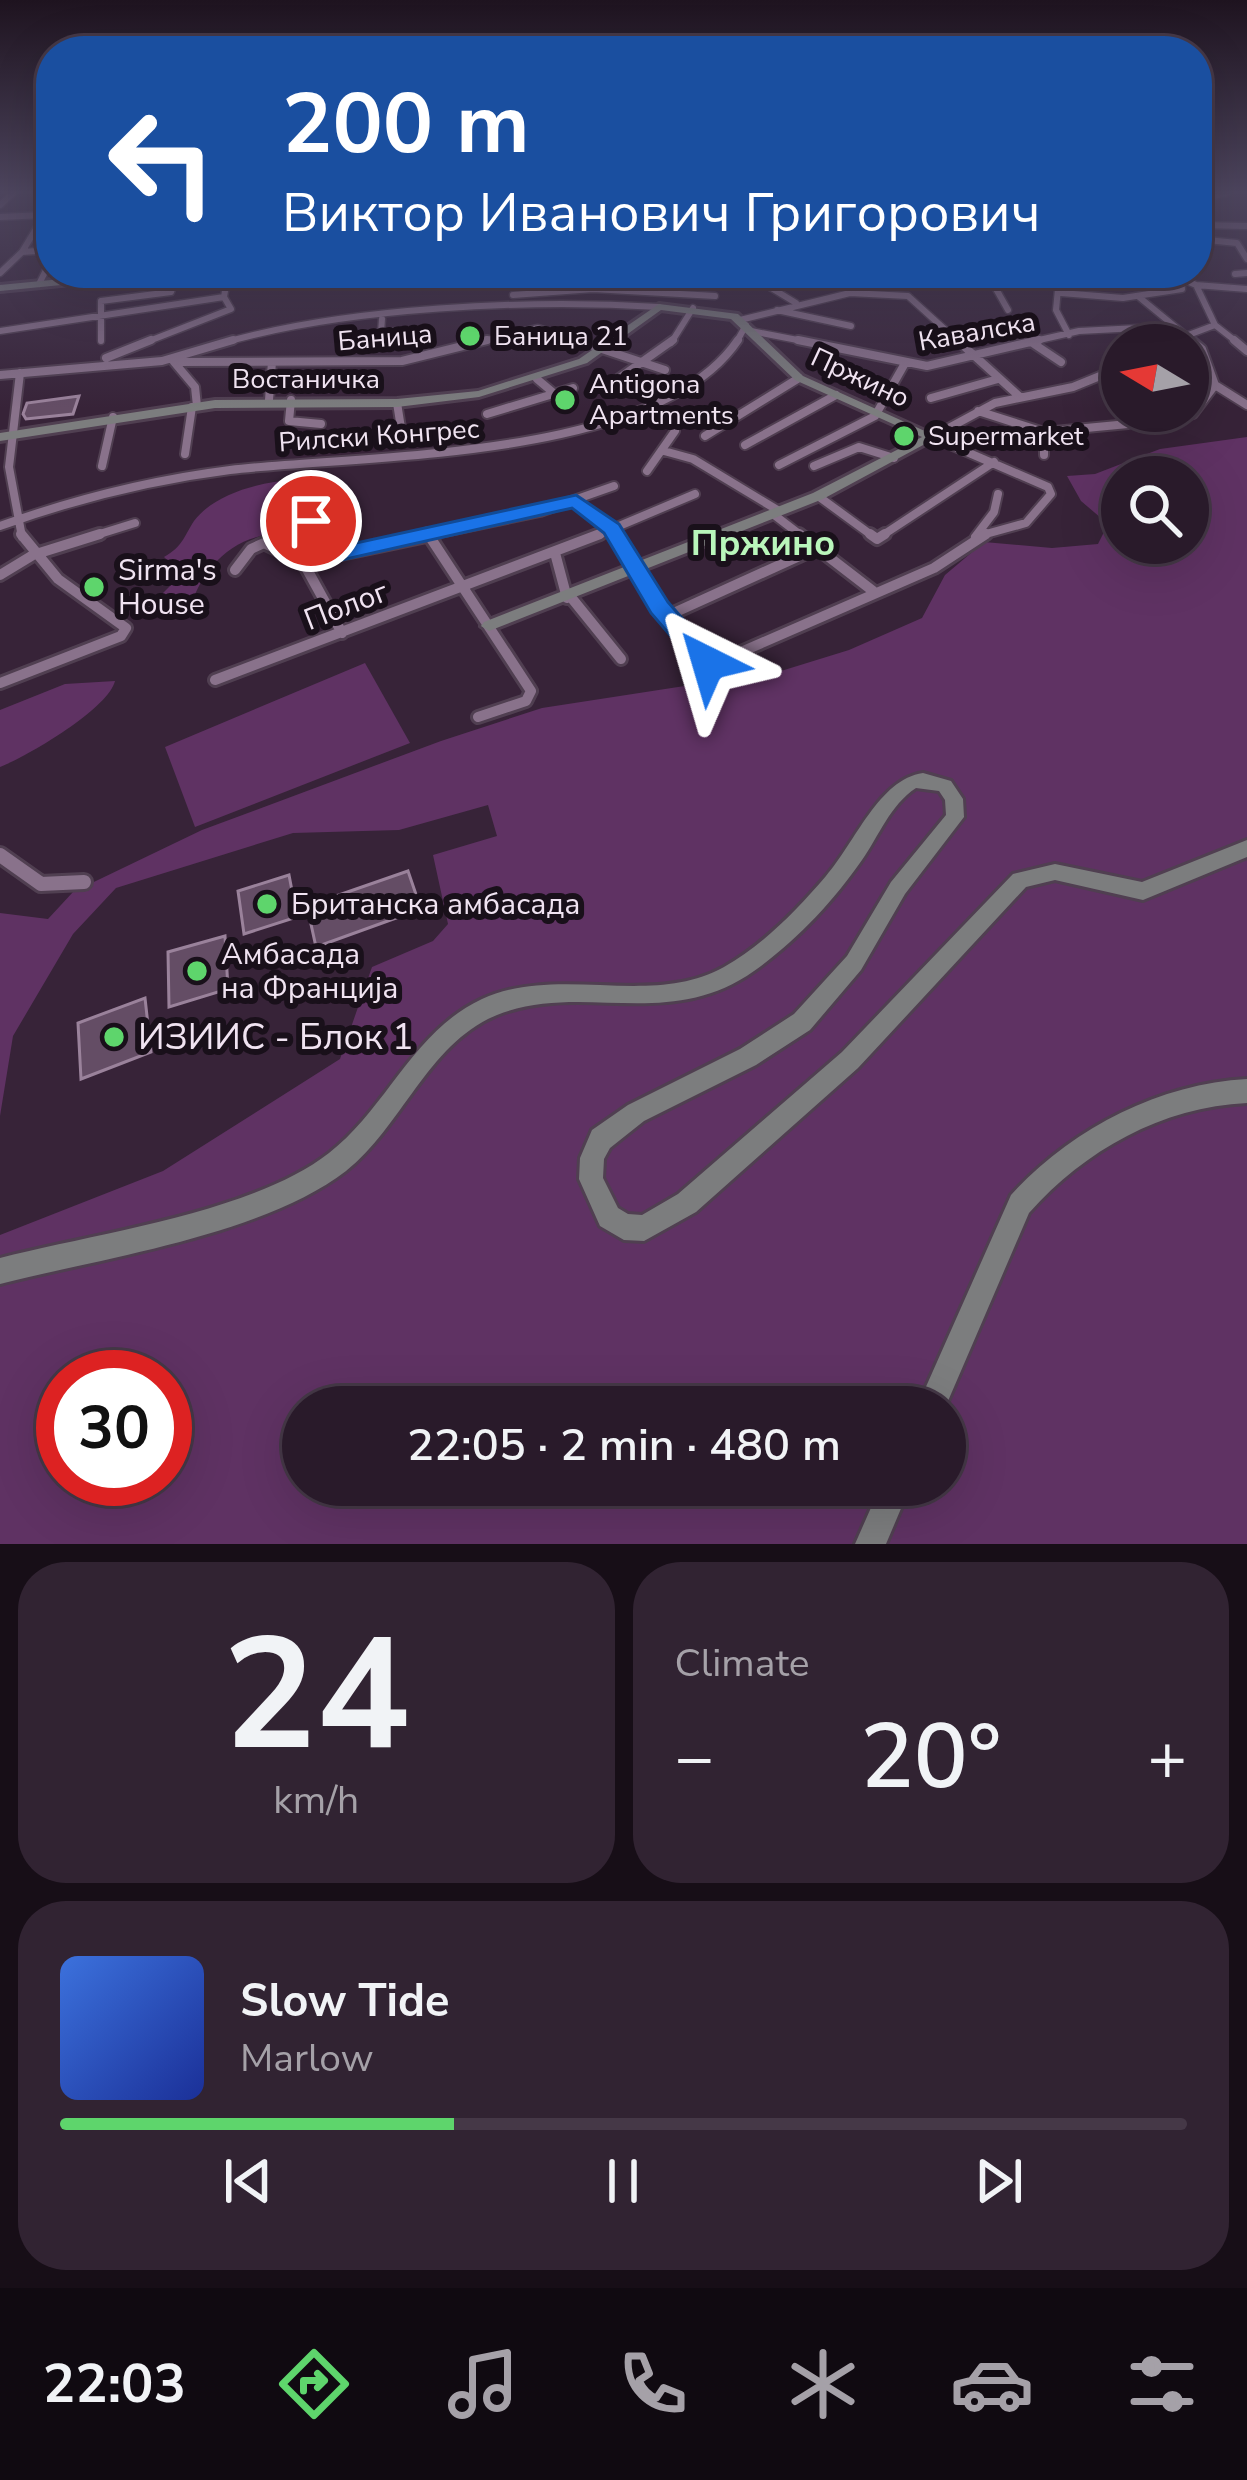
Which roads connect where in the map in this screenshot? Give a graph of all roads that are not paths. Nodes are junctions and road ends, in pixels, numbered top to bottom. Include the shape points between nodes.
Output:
1 (1247, 273) edge
2 (1234, 274) dead end
3 (36, 284) edge
4 (1212, 286) edge
5 (0, 288) edge
6 (172, 288) edge
7 (222, 288) edge
8 (236, 288) edge
9 (771, 288) edge
10 (996, 288) edge
11 (1058, 288) edge
12 (1180, 288) edge
13 (1197, 288) edge
14 (1247, 289) edge
15 (613, 290) joint
16 (224, 292) junction
17 (543, 292) junction
18 (1061, 293) junction
19 (513, 295) dead end
20 (716, 296) dead end
21 (1139, 297) junction
22 (565, 301) junction
23 (797, 304) junction
24 (659, 307) junction
25 (693, 308) junction
26 (776, 310) junction
27 (1008, 310) dead end
28 (98, 318) junction
29 (382, 319) junction
30 (1172, 324) edge
31 (1215, 325) junction
32 (851, 326) dead end
33 (1209, 327) edge
34 (422, 330) dead end
35 (747, 330) junction
36 (0, 332) edge
37 (1101, 332) edge
38 (1069, 335) junction
39 (101, 341) dead end
40 (1034, 344) junction
41 (605, 348) junction
42 (1247, 351) edge
43 (106, 358) dead end
44 (971, 358) junction
45 (162, 361) junction
46 (174, 362) junction
47 (272, 362) junction
48 (1061, 362) dead end
49 (646, 364) junction
50 (904, 365) junction
51 (1209, 368) edge
52 (664, 370) dead end
53 (20, 373) junction
54 (0, 375) edge
55 (1101, 376) edge
56 (799, 378) junction
57 (537, 379) junction
58 (998, 379) junction
59 (616, 381) dead end
60 (1215, 385) junction
61 (573, 388) dead end
62 (556, 395) junction
63 (836, 395) junction
64 (1209, 395) edge
65 (1020, 397) junction
66 (932, 398) dead end
67 (269, 400) junction
68 (291, 400) junction
69 (397, 403) junction
70 (1247, 405) edge
71 (194, 407) junction
72 (978, 411) junction
73 (877, 413) junction
74 (487, 414) dead end
75 (113, 416) junction
76 (321, 424) dead end
77 (1101, 427) edge
78 (401, 428) dead end
79 (675, 431) dead end
80 (1044, 432) junction
81 (5, 435) edge
82 (705, 436) dead end
83 (932, 437) junction
84 (745, 445) dead end
85 (664, 451) junction
86 (184, 454) dead end
87 (1044, 455) dead end
88 (894, 458) junction
89 (994, 462) junction
90 (779, 465) dead end
91 (102, 466) dead end
92 (814, 466) dead end
93 (646, 471) dead end
94 (614, 487) dead end
95 (695, 494) dead end
96 (998, 494) dead end
97 (818, 496) junction
98 (576, 501) junction
99 (776, 512) junction
100 (15, 520) junction
101 (344, 521) dead end
102 (135, 524) dead end
103 (0, 526) edge
104 (612, 529) junction
105 (428, 534) junction
106 (975, 537) junction
107 (818, 548) junction
108 (287, 550) junction
109 (555, 553) junction
110 (33, 555) junction
111 (302, 562) junction
112 (635, 569) junction
113 (235, 570) dead end
114 (0, 574) edge
115 (461, 589) junction
116 (873, 591) junction
117 (569, 597) junction
118 (667, 616) junction
119 (489, 626) junction
120 (342, 633) junction
121 (621, 659) dead end
122 (215, 680) dead end
123 (0, 683) edge
124 (478, 717) dead end
125 (1247, 848) edge
126 (0, 855) edge
127 (84, 882) dead end
128 (1247, 1091) edge
129 (0, 1271) edge
130 (940, 1386) edge
131 (887, 1506) edge
132 (870, 1544) edge

1 - 2 street
3 - 5 street
4 - 14 street
6 - 28 street via 101,302
7 - 16 street
8 - 16 street
9 - 23 street
10 - 27 street
11 - 18 street, Кавалска
12 - 21 street, Кавалска
13 - 31 street
15 - 17 street
15 - 20 street
16 - 28 street
16 - 43 street via 231,309
17 - 19 street
17 - 22 street
18 - 21 street, Кавалска
18 - 38 street, Кавалска via 1056,310
21 - 30 street
22 - 24 street
22 - 29 street
23 - 26 street
23 - 44 street via 856,293 908,296
24 - 25 street
24 - 41 street, Востаничка
25 - 35 street
25 - 49 street via 670,345
26 - 32 street
26 - 35 street
28 - 36 street
28 - 39 street
29 - 34 street via 381,332
29 - 45 street via 266,328
31 - 33 street
31 - 42 street
35 - 50 street, Кавалска
35 - 56 street, Пржино
35 - 100 street, Рилски Конгрес via 708,372 672,393 555,436 424,459 208,473
37 - 38 street, Кавалска
38 - 40 street, Кавалска
40 - 44 street, Кавалска
40 - 48 street
41 - 47 street, Баница via 538,328 402,361
41 - 49 street
41 - 57 street, Востаничка
44 - 50 street, Кавалска
44 - 58 street
45 - 46 street, Баница
45 - 53 street
46 - 47 street, Баница
46 - 71 street via 195,387
47 - 67 street
49 - 52 street
49 - 59 street
50 - 73 street
51 - 60 street
53 - 54 street
53 - 81 street
55 - 65 street
56 - 63 street, Пржино
56 - 82 street
57 - 62 street
57 - 69 street, Востаничка
58 - 65 street
58 - 66 street
60 - 64 street
60 - 70 street
61 - 62 street
62 - 74 street
63 - 73 street, Пржино
63 - 84 street
65 - 72 street
67 - 68 street, Востаничка
67 - 71 street, Востаничка
68 - 69 street, Востаничка
68 - 76 street via 289,421
69 - 78 street
71 - 75 street, Востаничка
71 - 86 street
72 - 80 street
72 - 83 street
73 - 83 street, Пржино
73 - 90 street
75 - 81 street, Востаничка
75 - 91 street
77 - 80 street
79 - 85 street
80 - 87 street
81 - 100 street
83 - 88 street
83 - 89 street, Пржино
85 - 93 street
85 - 99 street via 689,457
88 - 92 street via 859,447
88 - 97 street
89 - 97 street via 877,538
89 - 106 street, Пржино via 1052,490 1026,523
94 - 98 street
95 - 104 street, Полог
96 - 106 street
97 - 99 street
98 - 104 street
98 - 105 street
99 - 107 street
99 - 112 street
100 - 103 street, Рилски Конгрес
100 - 110 street
101 - 108 street via 290,523
102 - 110 street
104 - 109 street, Полог
104 - 112 street
105 - 111 street
105 - 115 street
106 - 116 street via 934,568
107 - 116 street
107 - 118 street
108 - 111 street
108 - 113 street via 260,544
109 - 115 street, Полог
109 - 117 street
110 - 114 street
110 - 123 street via 125,626 121,636
111 - 120 street
112 - 117 street
112 - 118 street
115 - 119 street
115 - 120 street, Полог
116 - 118 street via 708,663
117 - 119 street
117 - 121 street
119 - 124 street via 531,697
120 - 122 street, Полог
125 - 129 street via 1144,891 1054,872 1020,880 850,1060 687,1203 644,1228 617,1223 596,1198 590,1167 601,1139 776,1040 831,994 915,865 951,826 954,799 937,782 920,780 901,789 838,874 727,976 664,992 531,995 471,1018 364,1138 297,1189
126 - 127 street via 41,884
128 - 130 street via 1178,1104 1073,1150 1042,1175 1020,1204
131 - 132 street

